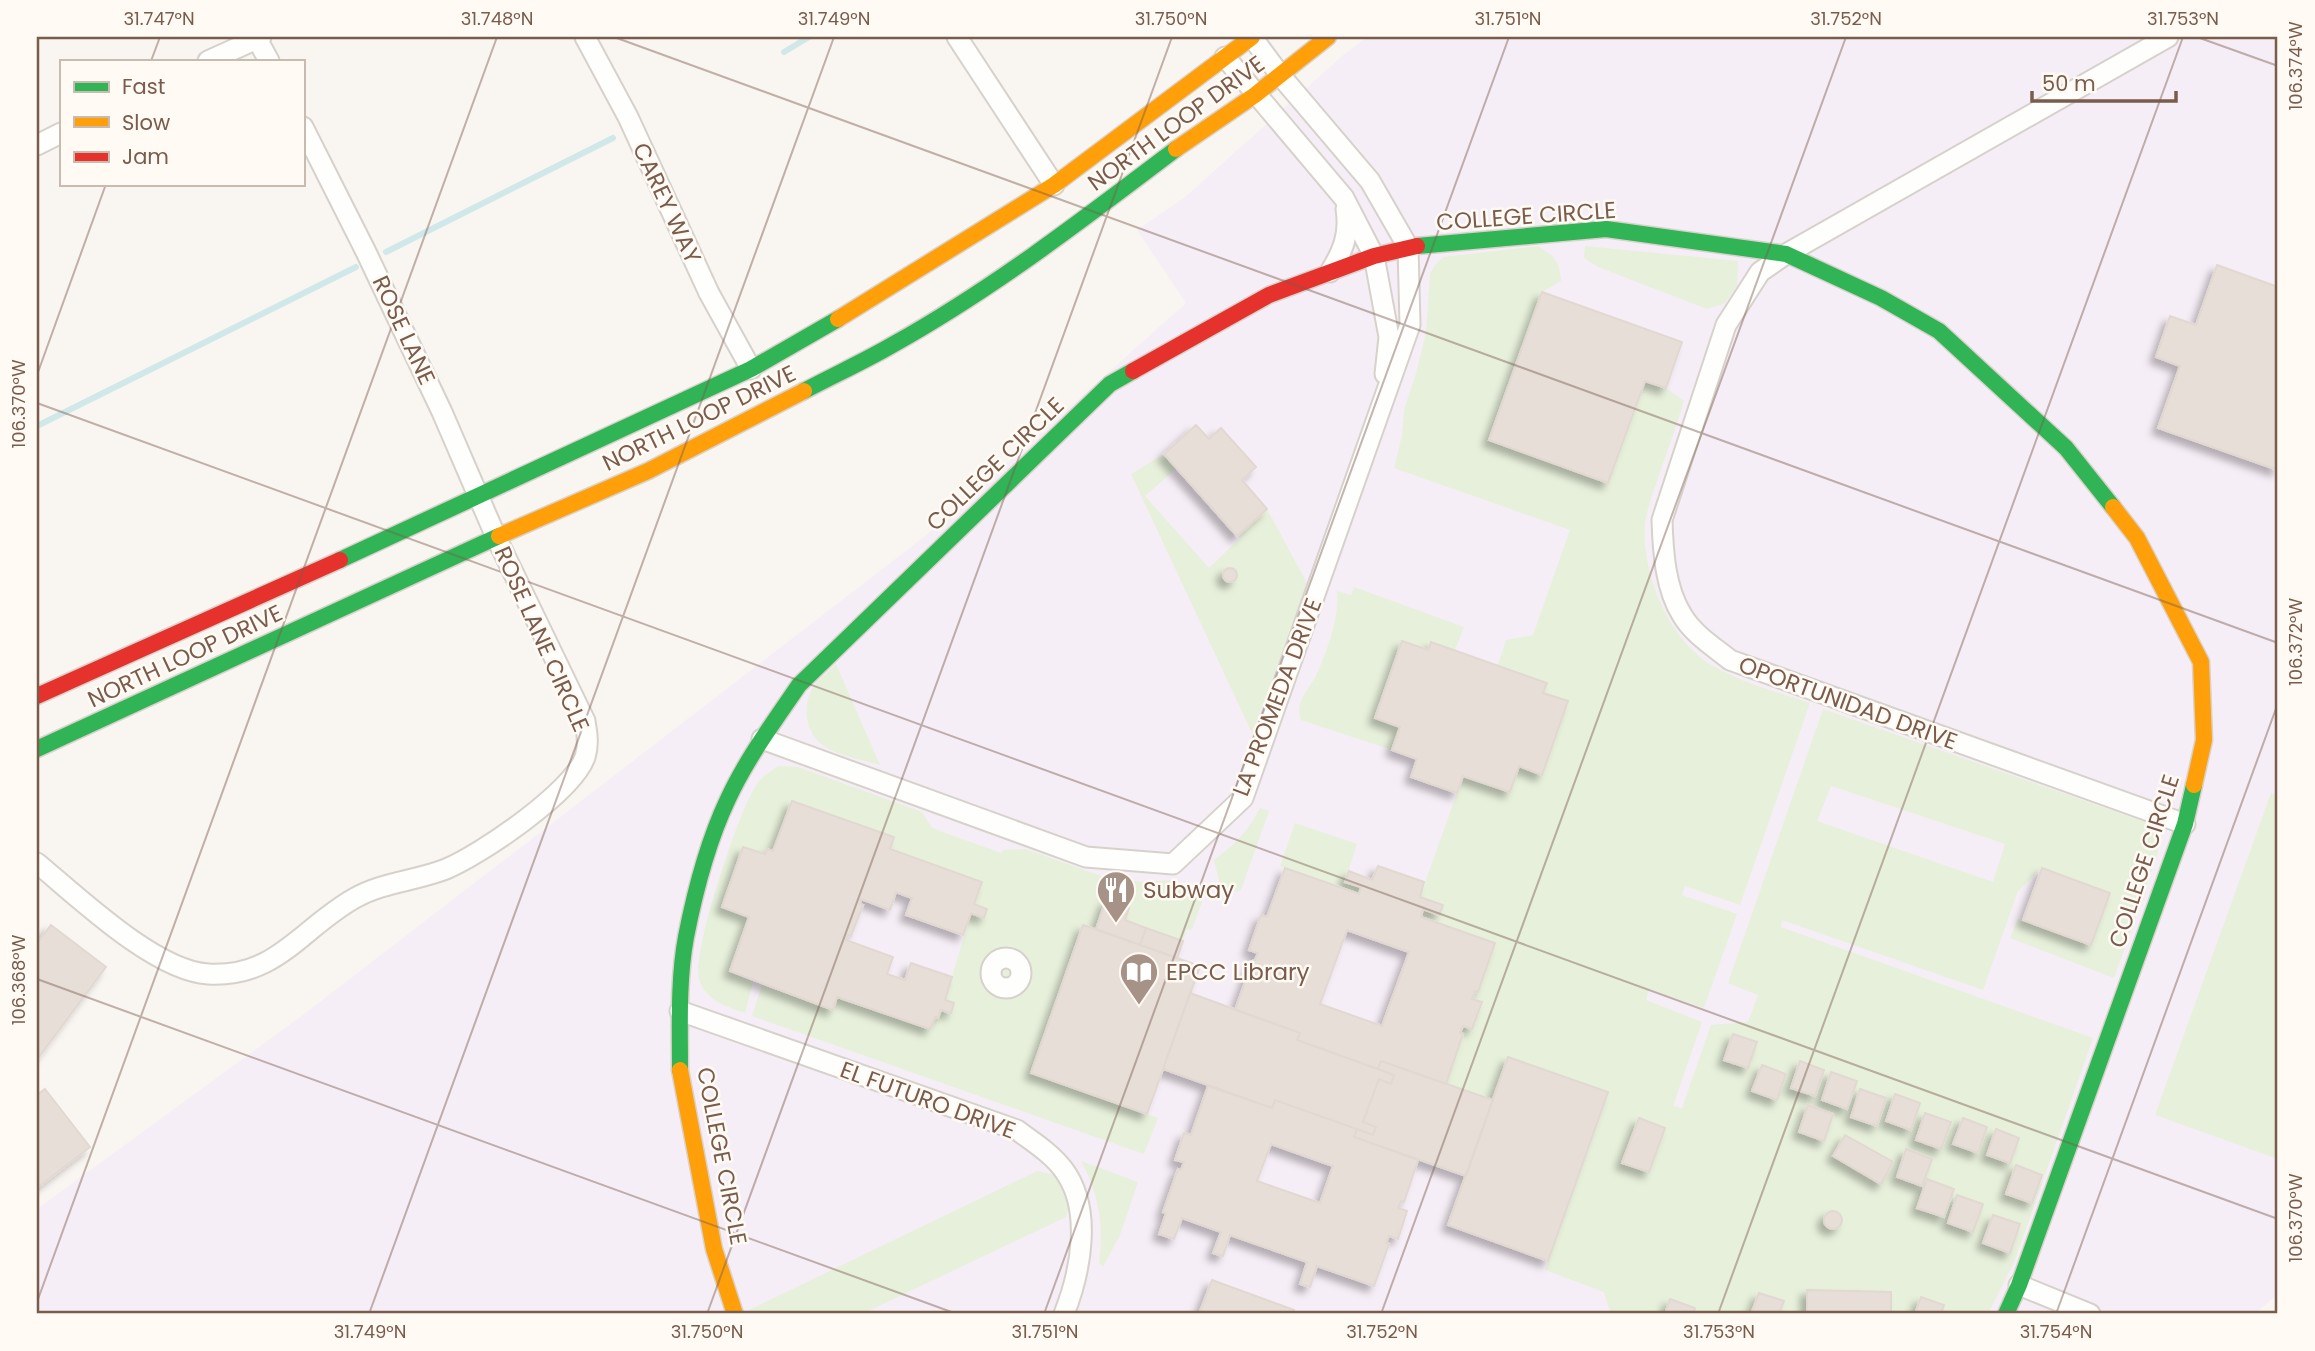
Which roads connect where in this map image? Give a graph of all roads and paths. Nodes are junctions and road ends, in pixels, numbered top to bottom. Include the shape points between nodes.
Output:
1 (258, 37) edge
2 (585, 37) edge
3 (957, 37) edge
4 (1252, 37) edge
5 (1328, 37) edge
6 (2168, 37) edge
7 (1225, 57) junction
8 (210, 60) edge
9 (269, 60) edge
10 (1280, 75) junction
11 (1255, 95) junction
12 (304, 129) edge
13 (60, 134) edge
14 (37, 145) edge
15 (1054, 185) junction
16 (1344, 198) junction
17 (1408, 247) junction
18 (1786, 254) junction
19 (1374, 256) junction
20 (1331, 272) junction
21 (751, 369) junction
22 (1379, 417) junction
23 (479, 497) junction
24 (496, 537) junction
25 (37, 696) edge
26 (762, 739) junction
27 (37, 749) edge
28 (2185, 824) junction
29 (37, 863) edge
30 (680, 1011) junction
31 (2019, 1285) junction
32 (735, 1314) edge
33 (1065, 1314) edge
34 (2007, 1314) edge
35 (2090, 1314) edge

1 - 8 street
1 - 9 street
2 - 21 street, CAREY WAY via 628,117 709,293
3 - 15 street
4 - 7 street, NORTH LOOP DRIVE
4 - 10 street
5 - 10 street, NORTH LOOP DRIVE
6 - 18 street, OPORTUNIDAD DRIVE
7 - 11 street
7 - 15 street, NORTH LOOP DRIVE
10 - 11 street, NORTH LOOP DRIVE
10 - 17 street via 1370,181
11 - 16 street
11 - 24 street, NORTH LOOP DRIVE via 980,291 895,344 648,471
12 - 23 street, ROSE LANE via 378,276
13 - 14 street
15 - 21 street, NORTH LOOP DRIVE
16 - 19 street
16 - 20 street via 1349,226 1345,246
17 - 18 street, COLLEGE CIRCLE via 1606,229
17 - 19 street, COLLEGE CIRCLE
17 - 22 street via 1410,325
18 - 28 street, COLLEGE CIRCLE via 1939,331 2066,448 2137,538 2201,662 2203,740
18 - 28 street, OPORTUNIDAD DRIVE via 1760,272 1726,324 1662,520 1670,584 1682,615 1730,660
19 - 20 street, COLLEGE CIRCLE
19 - 22 street via 1389,337
20 - 26 street, COLLEGE CIRCLE via 1269,295 1110,384 799,685
21 - 23 street, NORTH LOOP DRIVE
22 - 26 street, LA PROMEDA DRIVE via 1243,798 1173,864 1086,858
23 - 24 street, ROSE LANE
23 - 25 street, NORTH LOOP DRIVE
24 - 27 street, NORTH LOOP DRIVE
24 - 29 street, ROSE LANE CIRCLE via 588,736 580,767 514,828 447,868 357,897 274,960 230,974 205,974 163,961
26 - 30 street, COLLEGE CIRCLE via 728,799 704,864 686,938
28 - 31 street, COLLEGE CIRCLE
30 - 32 street, COLLEGE CIRCLE via 680,1074 714,1249
30 - 33 street, EL FUTURO DRIVE via 1017,1130 1050,1155 1077,1194 1083,1219 1074,1288
31 - 34 street, COLLEGE CIRCLE
31 - 35 street

